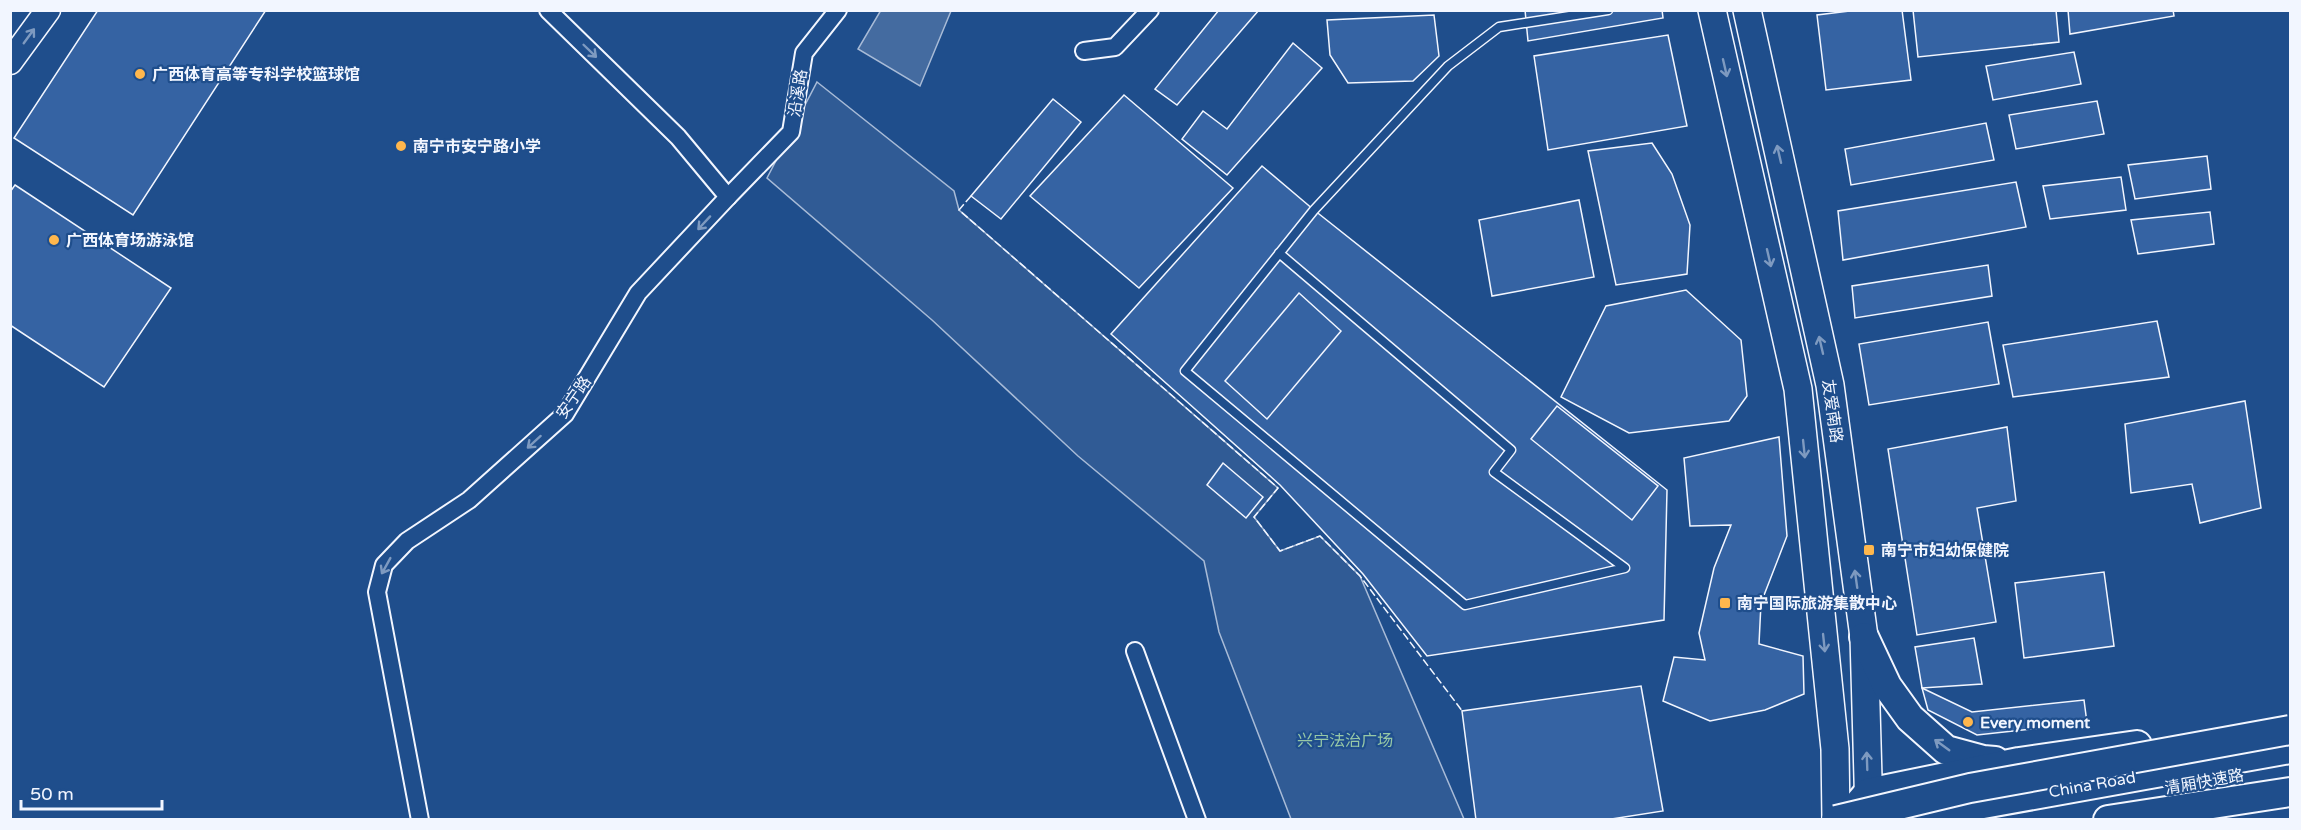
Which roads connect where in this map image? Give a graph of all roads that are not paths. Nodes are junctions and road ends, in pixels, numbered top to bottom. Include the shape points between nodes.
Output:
1 (48, 10) edge
2 (548, 10) edge
3 (838, 10) edge
4 (1150, 10) edge
5 (1608, 10) edge
6 (1712, 10) edge
7 (1747, 10) edge
8 (1084, 51) dead end
9 (10, 62) edge
10 (728, 197) junction
11 (1279, 253) junction
12 (1864, 637) junction
13 (1135, 651) dead end
14 (2290, 723) edge
15 (2290, 730) edge
16 (2290, 749) edge
17 (2019, 762) junction
18 (2290, 766) edge
19 (2290, 792) edge
20 (1869, 806) edge
21 (2290, 809) edge
22 (420, 819) edge
23 (1197, 819) edge
24 (1836, 819) edge
25 (1845, 819) edge
26 (1894, 819) edge
27 (1976, 819) edge
28 (2108, 819) edge
29 (2225, 819) edge

9 -> 1 main road
2 -> 10 street via 678,137
3 - 10 street, 沿溪路 via 804,53 791,132
4 - 8 street via 1115,47
5 - 11 lane via 1499,27 1448,66
6 -> 24 main road, 友爱南路 via 1798,388 1835,749
12 -> 7 main road, 友爱南路 via 1830,385
10 -> 22 street, 安宁路 via 638,293 565,414 469,500 407,541 384,565 377,592
11 - 11 lane via 1185,370 1465,605 1625,568 1494,472 1511,450
17 -> 12 highway via 1983,760 1946,750 1910,718 1887,686
20 -> 12 main road, 友爱南路
13 - 23 street
14 - 17 highway
15 - 24 highway, bridge via 1970,788
16 - 26 highway, China Road
17 - 20 highway
18 - 27 highway, 清厢快速路
19 - 28 highway, 清厢快速路
20 - 25 highway
21 - 29 highway

